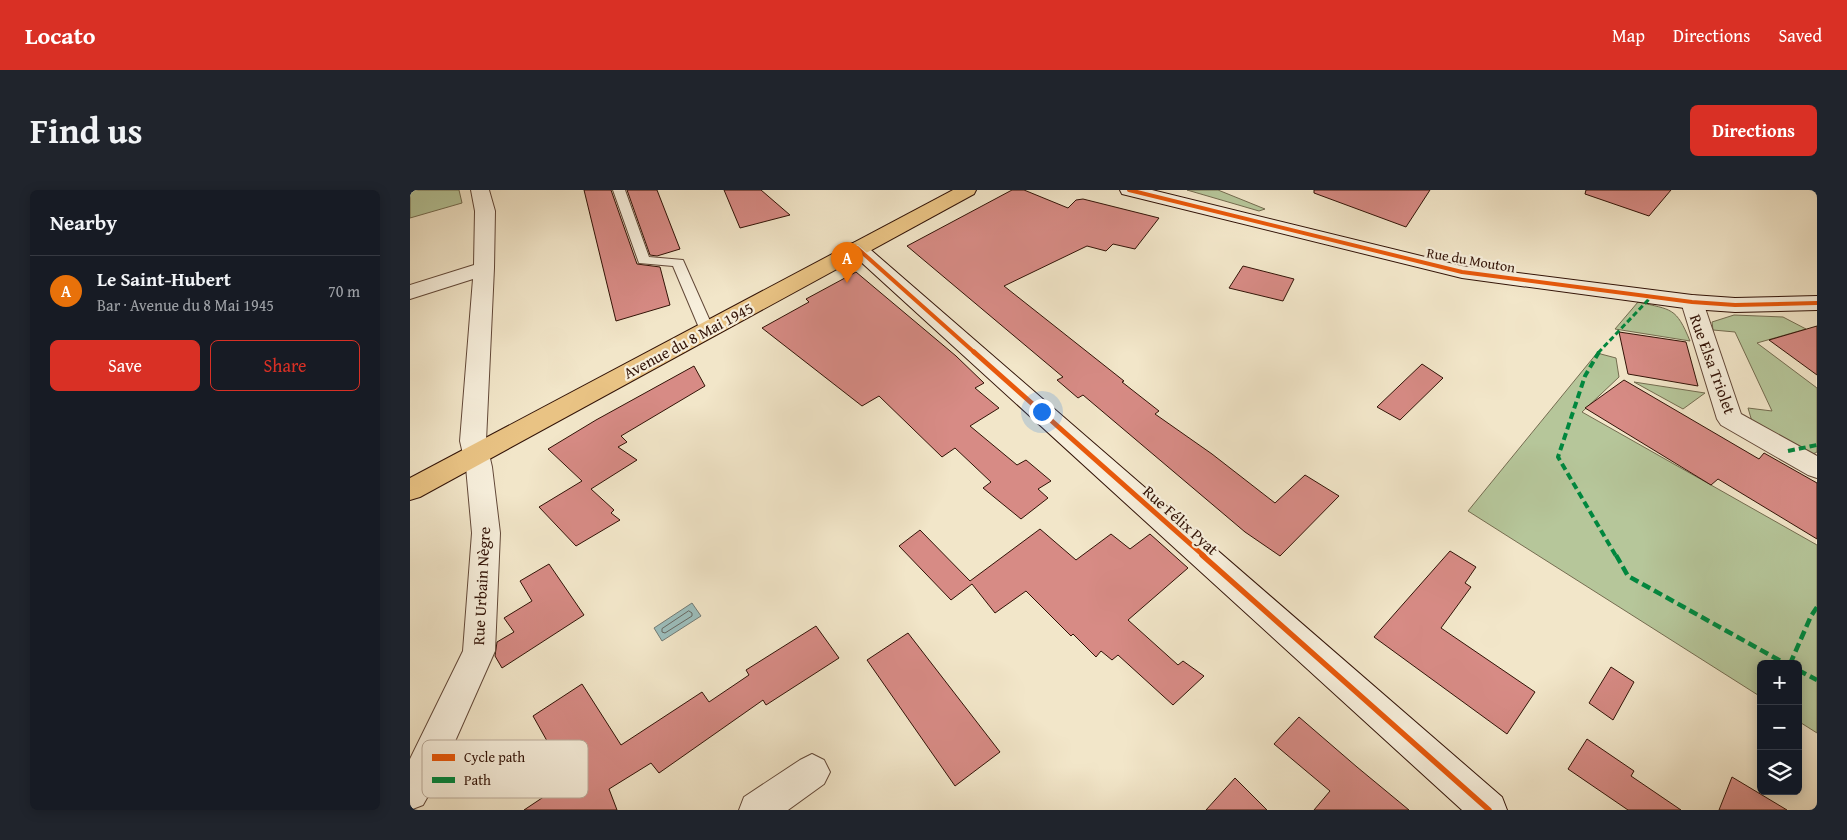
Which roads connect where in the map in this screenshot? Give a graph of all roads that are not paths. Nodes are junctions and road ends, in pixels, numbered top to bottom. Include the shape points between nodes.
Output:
1 (480, 190) edge
2 (619, 190) edge
3 (967, 190) edge
4 (1129, 190) edge
5 (857, 248) junction
6 (484, 268) junction
7 (410, 292) edge
8 (1692, 302) junction
9 (1817, 302) edge
10 (707, 330) junction
11 (475, 455) junction
12 (1817, 468) edge
13 (410, 490) edge
14 (438, 740) edge
15 (422, 772) edge
16 (812, 772) dead end
17 (410, 792) edge
18 (758, 810) edge
19 (1489, 810) edge

1 - 6 street, Rue Urbain Nègre via 485,211
2 - 10 lane via 644,260 678,262
3 - 5 main road, Avenue du 8 Mai 1945
4 - 8 street, Rue du Mouton via 1462,272
5 - 10 main road, Avenue du 8 Mai 1945
5 - 19 street, Rue Félix Pyat
6 - 7 street
6 - 11 street, Rue Urbain Nègre
8 - 9 street, Rue du Mouton
8 - 12 street, Rue Elsa Triolet via 1730,419
10 - 11 main road, Avenue du 8 Mai 1945
11 - 13 main road, Avenue du 8 Mai 1945
11 - 14 street, Rue Urbain Nègre via 480,467 486,533 479,651
15 - 17 street, Rue Urbain Nègre
16 - 18 street

